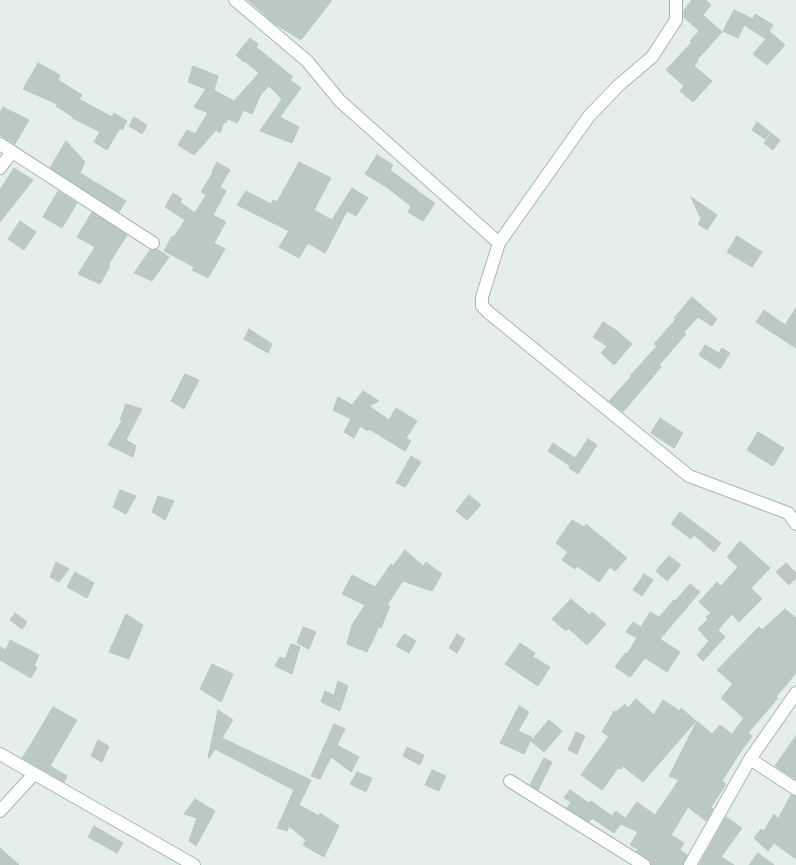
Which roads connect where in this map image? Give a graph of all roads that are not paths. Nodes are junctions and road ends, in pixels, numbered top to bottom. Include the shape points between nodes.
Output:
1 (235, 0) edge
2 (676, 0) edge
3 (0, 144) edge
4 (12, 152) junction
5 (0, 168) edge
6 (499, 242) junction
7 (153, 243) dead end
8 (796, 524) edge
9 (796, 693) edge
10 (0, 754) edge
11 (750, 759) junction
12 (34, 774) junction
13 (510, 781) dead end
14 (796, 789) edge
15 (0, 811) edge
16 (194, 865) edge
17 (644, 865) edge
18 (690, 865) edge

1 - 6 street via 308,61 340,101
2 - 6 street via 676,20 652,57 619,85 589,116
3 - 4 street
4 - 5 street
4 - 7 street
6 - 8 street via 482,297 482,306 488,312 689,476 788,513
9 - 11 street
10 - 12 street
11 - 14 street
11 - 18 street
12 - 15 street
12 - 16 street
13 - 17 street

